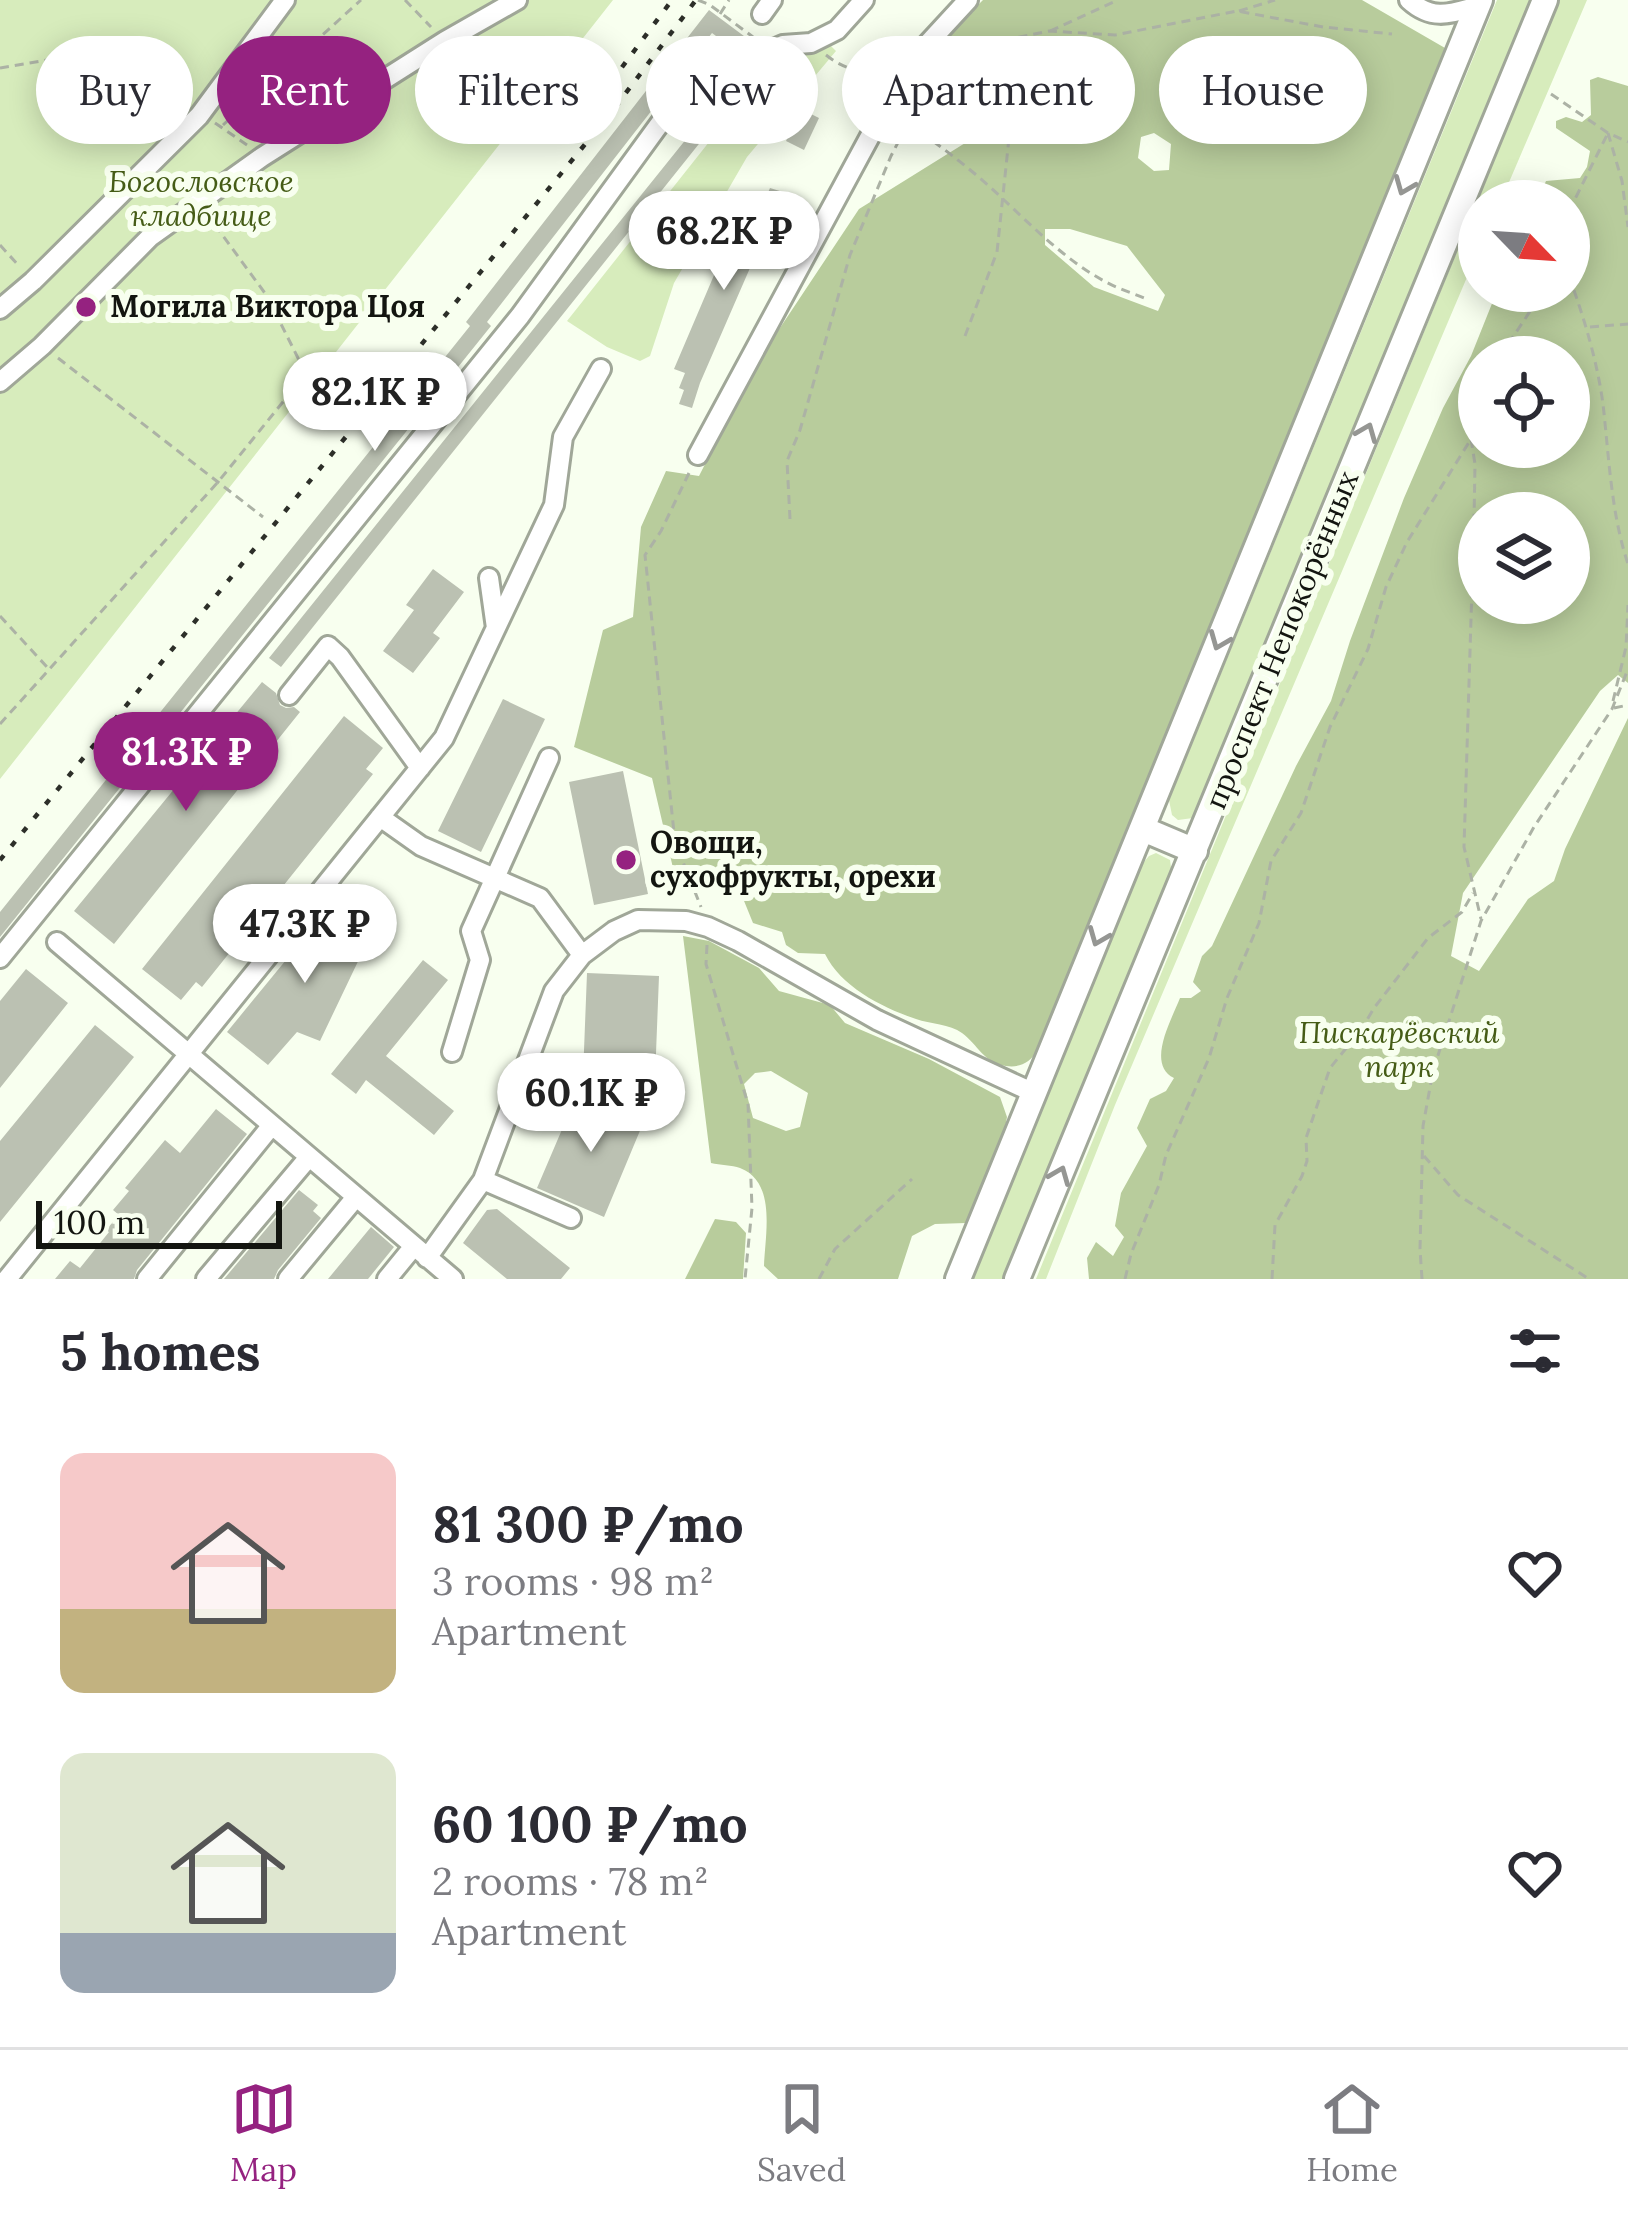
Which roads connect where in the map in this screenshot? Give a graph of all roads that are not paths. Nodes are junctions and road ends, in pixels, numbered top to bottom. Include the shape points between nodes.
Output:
1 (285, 0) edge
2 (517, 0) edge
3 (864, 0) edge
4 (968, 0) edge
5 (1409, 0) edge
6 (1545, 0) edge
7 (1479, 3) edge
8 (0, 309) edge
9 (601, 369) dead end
10 (0, 382) edge
11 (698, 455) road end
12 (489, 578) dead end
13 (496, 628) junction
14 (289, 694) dead end
15 (549, 758) dead end
16 (420, 768) junction
17 (380, 818) junction
18 (1142, 829) junction
19 (1195, 851) junction
20 (494, 878) junction
21 (56, 942) dead end
22 (581, 955) junction
23 (0, 958) edge
24 (188, 1052) junction
25 (452, 1052) dead end
26 (1034, 1093) junction
27 (272, 1125) junction
28 (309, 1156) junction
29 (483, 1180) junction
30 (356, 1196) junction
31 (571, 1219) dead end
32 (421, 1252) junction
33 (7, 1279) edge
34 (147, 1279) edge
35 (206, 1279) edge
36 (289, 1279) edge
37 (387, 1279) edge
38 (453, 1279) edge
39 (958, 1279) edge
40 (1017, 1279) edge

1 - 8 street via 199,116
2 - 10 street via 262,157 150,237
3 - 23 street via 837,30 709,77 669,111 520,316
4 - 11 street via 909,64
5 - 7 street via 1435,16
19 -> 6 main road, проспект Непокорённых
7 -> 18 main road, проспект Непокорённых
9 - 13 street via 563,437 554,505
12 - 13 street
13 - 16 street via 444,738
14 - 16 street via 328,646
15 - 20 street
16 - 17 street
17 - 20 street
17 - 24 street
18 - 19 main road
18 -> 26 main road, проспект Непокорённых
40 -> 19 main road, проспект Непокорённых
20 - 22 street via 540,898
20 - 25 street via 471,931 481,960
21 - 24 street
22 - 26 street via 638,920 708,927 877,1020
22 - 29 street via 554,992
24 - 27 street
24 - 33 street
26 - 39 main road, проспект Непокорённых
27 - 28 street
27 - 34 street
28 - 30 street
28 - 35 street
29 - 31 street
29 - 32 street
30 - 32 street
30 - 36 street
32 - 37 street
32 - 38 street

